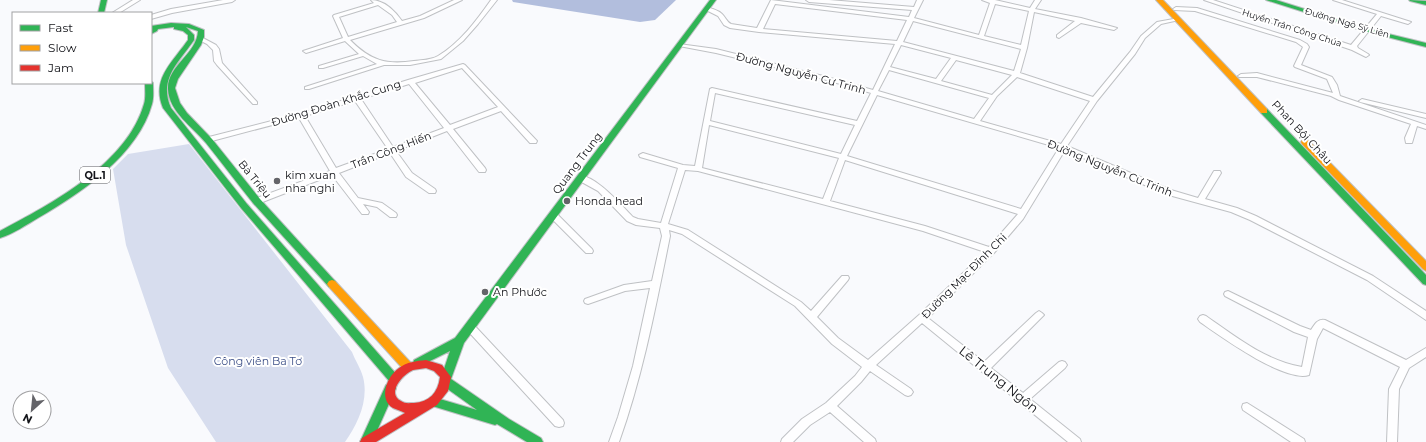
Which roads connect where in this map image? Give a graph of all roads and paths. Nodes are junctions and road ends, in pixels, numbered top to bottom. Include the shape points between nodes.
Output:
1 (104, 0) edge
2 (109, 0) edge
3 (137, 0) edge
4 (232, 0) edge
5 (459, 0) edge
6 (494, 0) edge
7 (713, 0) edge
8 (809, 0) edge
9 (920, 0) edge
10 (985, 0) edge
11 (1038, 0) edge
12 (1160, 0) edge
13 (1168, 0) edge
14 (1207, 0) edge
15 (1269, 0) edge
16 (1336, 0) edge
17 (1412, 0) edge
18 (376, 1) edge
19 (773, 1) edge
20 (993, 2) junction
21 (1222, 2) edge
22 (1426, 3) edge
23 (707, 9) junction
24 (915, 9) junction
25 (1032, 9) junction
26 (1176, 9) junction
27 (101, 12) edge
28 (107, 12) edge
29 (117, 12) edge
30 (1380, 14) junction
31 (152, 17) edge
32 (911, 19) junction
33 (1181, 19) junction
34 (1081, 20) junction
35 (1408, 22) dead end
36 (401, 23) junction
37 (1114, 28) dead end
38 (152, 29) edge
39 (759, 30) junction
40 (1366, 30) junction
41 (1059, 36) dead end
42 (981, 37) junction
43 (201, 40) junction
44 (347, 40) junction
45 (900, 43) junction
46 (681, 45) junction
47 (1426, 45) edge
48 (1024, 48) junction
49 (1353, 48) junction
50 (306, 52) dead end
51 (364, 54) junction
52 (1366, 55) dead end
53 (954, 58) junction
54 (382, 64) junction
55 (321, 67) dead end
56 (887, 68) junction
57 (1016, 74) junction
58 (1241, 76) junction
59 (410, 81) junction
60 (937, 82) junction
61 (149, 84) edge
62 (307, 88) dead end
63 (874, 92) junction
64 (1335, 95) junction
65 (994, 97) junction
66 (357, 98) junction
67 (1094, 100) junction
68 (255, 103) dead end
69 (502, 108) junction
70 (301, 114) junction
71 (1426, 116) edge
72 (706, 122) junction
73 (975, 122) junction
74 (1277, 123) junction
75 (859, 124) junction
76 (1287, 124) junction
77 (1415, 124) junction
78 (1426, 127) edge
79 (448, 129) junction
80 (208, 140) junction
81 (533, 141) dead end
82 (1409, 141) dead end
83 (1063, 147) junction
84 (391, 150) junction
85 (643, 155) dead end
86 (843, 157) junction
87 (682, 167) junction
88 (698, 169) junction
89 (482, 170) dead end
90 (334, 172) junction
91 (1217, 173) dead end
92 (581, 178) junction
93 (432, 191) dead end
94 (355, 200) junction
95 (257, 201) junction
96 (1200, 201) junction
97 (825, 203) junction
98 (244, 206) junction
99 (365, 212) dead end
100 (1022, 213) junction
101 (393, 215) dead end
102 (554, 215) junction
103 (664, 226) junction
104 (1380, 233) junction
105 (1393, 233) junction
106 (0, 235) edge
107 (589, 251) dead end
108 (991, 251) junction
109 (1426, 267) edge
110 (845, 278) dead end
111 (1426, 281) edge
112 (656, 284) junction
113 (1228, 294) dead end
114 (588, 301) dead end
115 (1039, 315) dead end
116 (812, 316) junction
117 (1426, 316) edge
118 (922, 318) junction
119 (1203, 319) dead end
120 (470, 327) junction
121 (1313, 335) junction
122 (459, 341) junction
123 (1426, 352) edge
124 (1062, 365) dead end
125 (1406, 365) junction
126 (412, 366) junction
127 (868, 366) junction
128 (984, 368) junction
129 (446, 380) junction
130 (392, 383) junction
131 (908, 392) dead end
132 (1023, 399) junction
133 (433, 402) junction
134 (830, 406) junction
135 (423, 407) junction
136 (1248, 407) dead end
137 (505, 423) junction
138 (559, 423) dead end
139 (366, 442) edge
140 (537, 442) edge
141 (614, 442) edge
142 (786, 442) edge
143 (871, 442) edge
144 (1076, 442) edge
145 (1300, 442) edge
146 (1392, 442) edge

1 - 27 main road
2 - 28 main road
3 - 29 street
4 - 31 street
5 - 36 street via 422,17
6 - 54 street via 464,36 438,58 414,63
7 - 23 main road, Quang Trung
8 - 24 street
9 - 24 street
10 - 20 street
11 - 25 street
12 - 33 main road, Phan Bội Châu
13 - 26 main road, Phan Bội Châu
14 - 21 street, Huyền Trân Công Chúa
15 - 40 main road, Đường Ngô Sỹ Liên
16 - 30 street
17 - 22 main road
18 - 36 street via 394,14
18 - 44 street via 336,16
19 - 32 street
19 - 39 street
20 - 25 street
20 - 42 street
21 - 49 street, Huyền Trân Công Chúa
23 - 39 street via 720,15 730,26
23 - 46 main road, Quang Trung
24 - 32 street
25 - 34 street
25 - 48 street
26 - 33 main road, Phan Bội Châu
26 - 64 street via 1201,11 1305,44 1297,66 1330,78
30 - 35 street
30 - 40 street
32 - 42 street
32 - 45 street
33 - 58 main road, Phan Bội Châu
33 - 67 street, Đường Mạc Đĩnh Chi via 1159,23 1143,37 1134,53
33 - 74 main road, Phan Bội Châu
34 - 37 street
34 - 41 street
36 - 44 street
38 - 43 main road via 174,24 192,26 201,30
38 - 98 main road via 185,29 192,35 188,45 165,77 161,91 162,99 170,113
39 - 45 street
40 - 47 main road, Đường Ngô Sỹ Liên
40 - 49 street
42 - 48 street
43 - 68 street via 211,43 216,48 218,64
43 - 80 main road, Bà Triệu via 175,76 172,96 180,109
44 - 50 street
44 - 51 street
45 - 53 street
45 - 56 street
46 - 63 street, Đường Nguyễn Cư Trinh via 716,51
46 - 92 main road, Quang Trung
48 - 57 street
49 - 52 street, Huyền Trân Công Chúa
51 - 54 street
51 - 55 street
53 - 57 street
53 - 60 street
54 - 62 street
56 - 60 street
56 - 63 street
57 - 65 street
57 - 67 street
58 - 64 street via 1257,75
58 - 76 main road, Phan Bội Châu
59 - 66 street, Đường Đoàn Khắc Cung
59 - 69 street, Đường Đoàn Khắc Cung via 463,66
59 - 79 street
60 - 65 street
61 - 106 main road, QL.1 via 150,94 146,112 135,132 105,167 61,200
63 - 73 street, Đường Nguyễn Cư Trinh
63 - 75 street
64 - 71 street
64 - 77 street
65 - 73 street
66 - 70 street, Đường Đoàn Khắc Cung
66 - 84 street
67 - 83 street, Đường Mạc Đĩnh Chi
69 - 79 street, Trần Công Hiến
69 - 81 street
70 - 80 street, Đường Đoàn Khắc Cung
70 - 90 street
72 - 75 street via 712,90
72 - 86 street
72 - 88 street
73 - 83 street, Đường Nguyễn Cư Trinh
74 - 76 main road
74 - 104 main road, Phan Bội Châu
75 - 86 street
76 - 105 main road, Phan Bội Châu
77 - 78 street
77 - 82 street
79 - 84 street, Trần Công Hiến
79 - 89 street
80 - 95 main road, Bà Triệu
83 - 96 street, Đường Nguyễn Cư Trinh via 1168,192
83 - 100 street, Đường Mạc Đĩnh Chi
84 - 90 street, Trần Công Hiến
84 - 93 street via 409,175
85 - 87 street
86 - 97 street
86 - 100 street
87 - 88 street
87 - 103 street
88 - 97 street
90 - 94 street
90 - 95 street, Trần Công Hiến
91 - 96 street
92 - 102 main road, Quang Trung
92 - 103 street via 601,189 630,219
94 - 99 street
94 - 101 street via 378,206
95 - 98 main road
95 - 126 main road, Bà Triệu via 390,349
96 - 117 street, Đường Nguyễn Cư Trinh via 1234,210 1275,228 1370,278
97 - 108 street via 925,229
98 - 130 main road
100 - 108 street, Đường Mạc Đĩnh Chi
102 - 107 street
102 - 120 main road, Quang Trung
103 - 112 street via 666,236
103 - 116 street via 685,232 741,266
104 - 105 main road
104 - 111 main road, Phan Bội Châu
105 - 109 main road, Phan Bội Châu
108 - 118 street, Đường Mạc Đĩnh Chi
110 - 116 street
112 - 114 street via 624,288
112 - 141 street via 638,366 624,417
113 - 121 street
115 - 128 street
116 - 127 street via 835,341
118 - 127 street, Đường Mạc Đĩnh Chi
118 - 128 street, Lê Trung Ngôn
119 - 121 street via 1258,355 1297,371 1306,372
120 - 122 main road, Quang Trung
120 - 138 street
121 - 125 street via 1322,323
122 - 126 main road, Quang Trung
122 - 129 main road, Quang Trung
123 - 125 street
124 - 132 street
125 - 146 street via 1394,389
126 - 129 main road via 433,364 444,372
126 - 130 main road
127 - 131 street
127 - 134 street, Đường Mạc Đĩnh Chi
128 - 132 street, Lê Trung Ngôn
129 - 133 main road via 440,396
129 - 137 main road
130 - 135 main road via 389,394 397,406 414,410
130 - 139 main road
132 - 144 street, Lê Trung Ngôn
133 - 135 main road
133 - 137 main road
134 - 142 street, Đường Mạc Đĩnh Chi via 806,422
134 - 143 street
135 - 139 main road
136 - 145 street
137 - 140 main road

